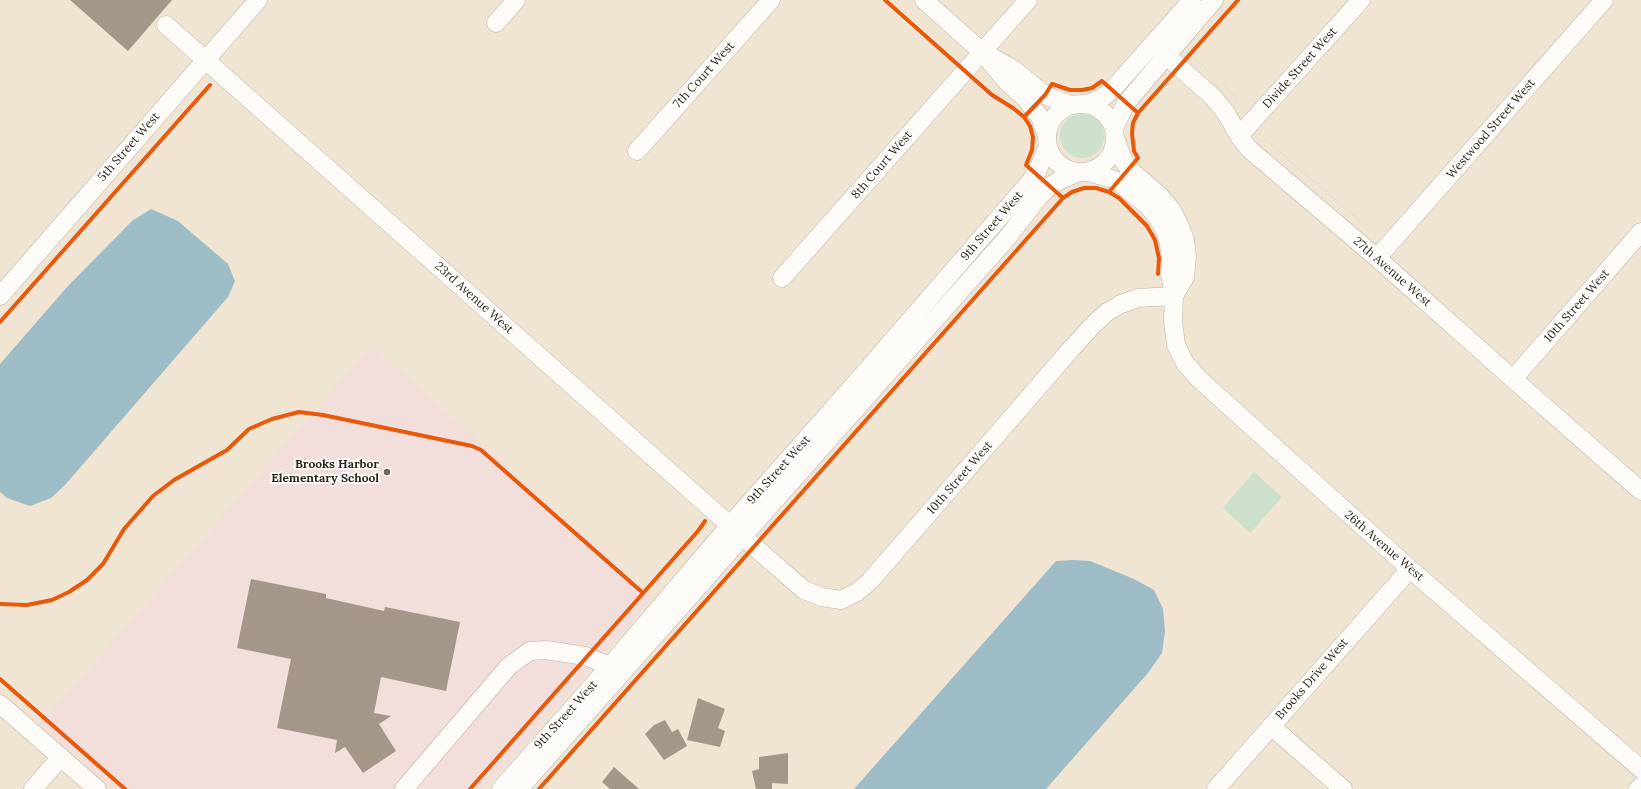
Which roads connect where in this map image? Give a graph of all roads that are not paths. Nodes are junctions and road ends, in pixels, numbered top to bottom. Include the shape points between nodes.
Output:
1 (258, 0) edge
2 (516, 0) edge
3 (771, 0) edge
4 (924, 0) edge
5 (1028, 0) edge
6 (1192, 0) edge
7 (1214, 0) edge
8 (1361, 0) edge
9 (1604, 0) edge
10 (496, 23) dead end
11 (166, 25) dead end
12 (982, 52) junction
13 (1166, 56) junction
14 (205, 60) junction
15 (1079, 105) junction
16 (1115, 134) junction
17 (1239, 136) junction
18 (1047, 141) junction
19 (637, 151) dead end
20 (1084, 172) junction
21 (1641, 232) edge
22 (1377, 258) junction
23 (782, 278) dead end
24 (0, 296) edge
25 (1174, 296) junction
26 (1512, 380) junction
27 (1641, 491) edge
28 (736, 531) junction
29 (1410, 569) junction
30 (610, 666) junction
31 (0, 704) edge
32 (1271, 726) junction
33 (61, 757) junction
34 (1641, 769) edge
35 (1641, 786) edge
36 (33, 789) edge
37 (97, 789) edge
38 (404, 789) edge
39 (500, 789) edge
40 (519, 789) edge
41 (1216, 789) edge
42 (1343, 789) edge
43 (1638, 789) edge

1 - 14 street, 5th Street West
2 - 10 street
3 - 19 street, 7th Court West
4 - 12 street
5 - 12 street, 8th Court West
6 - 13 street
7 - 13 street
8 - 17 street, Divide Street West
9 - 22 street, Westwood Street West
11 - 14 street, 23rd Avenue West
12 - 15 street via 1013,69 1045,95
12 - 18 street via 1040,117
12 - 23 street, 8th Court West
13 - 15 street via 1102,98
13 - 16 street via 1126,103
13 - 17 street, 27th Avenue West via 1213,97
14 - 24 street, 5th Street West
14 - 28 street, 23rd Avenue West
15 - 16 street via 1096,107 1104,112 1110,119
15 - 18 street via 1062,110 1054,117 1049,126
16 - 20 street via 1114,149 1107,160 1097,169
16 - 25 street, 26th Avenue West via 1123,160 1129,169 1159,195 1179,224 1185,239 1185,277
17 - 22 street, 27th Avenue West via 1249,149
18 - 20 street via 1052,156 1060,165 1069,170
18 - 28 street, 9th Street West via 1036,174 1030,182 854,385
20 - 25 street, 26th Avenue West via 1118,181 1149,207 1161,223 1168,239
20 - 28 street, 9th Street West via 1060,180 1039,197 1002,244
21 - 26 street, 10th Street West
22 - 26 street, 27th Avenue West
25 - 28 street, 10th Street West via 1138,298 1121,304 1093,325 870,581 857,592 841,600 822,597 804,590
25 - 29 street, 26th Avenue West via 1173,321 1176,345 1185,363 1199,380
26 - 27 street, 27th Avenue West
28 - 30 street, 9th Street West
28 - 40 street, 9th Street West
29 - 32 street, Brooks Drive West
29 - 34 street, 26th Avenue West
30 - 38 street via 585,656 546,650 530,651 509,666
30 - 39 street, 9th Street West
31 - 33 street
32 - 41 street, Brooks Drive West
32 - 42 street
33 - 36 street
33 - 37 street
35 - 43 street

